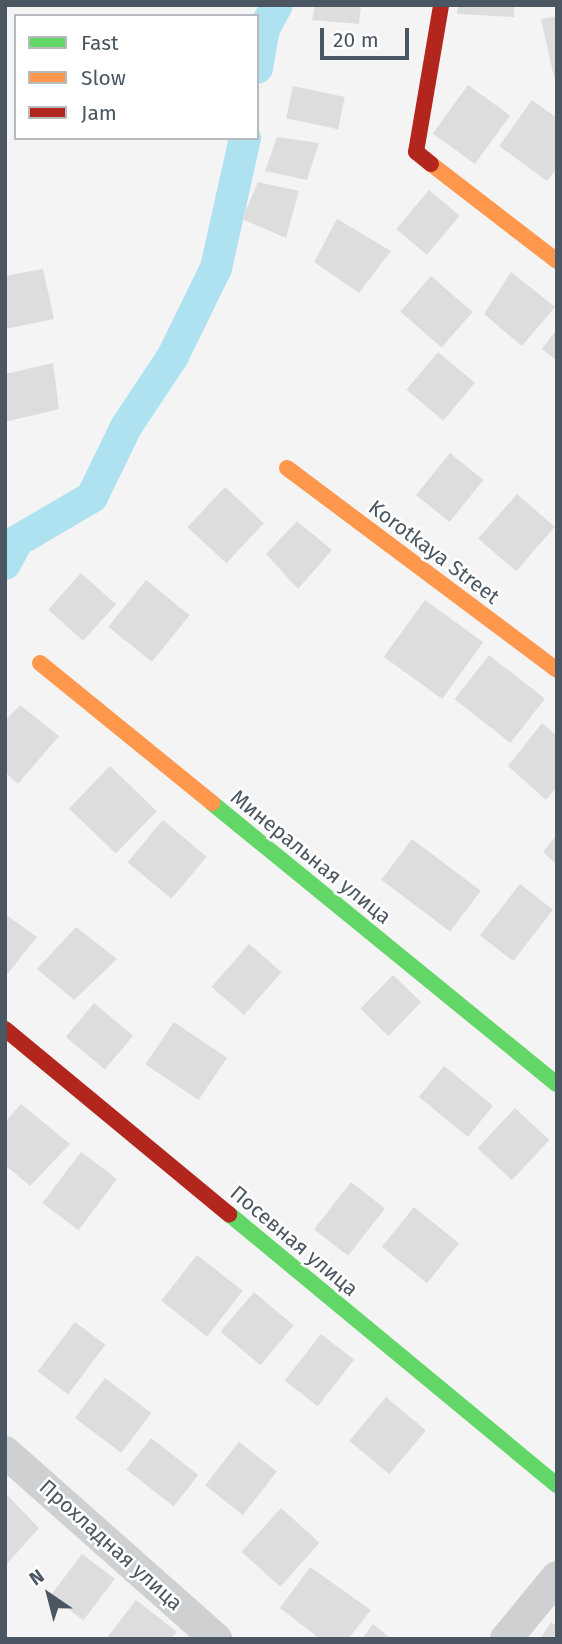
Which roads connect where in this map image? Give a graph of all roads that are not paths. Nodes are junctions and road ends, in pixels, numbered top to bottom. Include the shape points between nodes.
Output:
1 (441, 5) edge
2 (557, 261) edge
3 (287, 468) dead end
4 (40, 663) dead end
5 (557, 670) edge
6 (5, 1029) edge
7 (557, 1084) edge
8 (5, 1452) edge
9 (557, 1485) edge
10 (557, 1577) edge
11 (216, 1639) edge
12 (506, 1639) edge

1 - 2 street via 416,152
3 - 5 street, Korotkaya Street
4 - 7 street, Минеральная улица
6 - 9 street, Посевная улица
8 - 11 street, Прохладная улица
10 - 12 street

